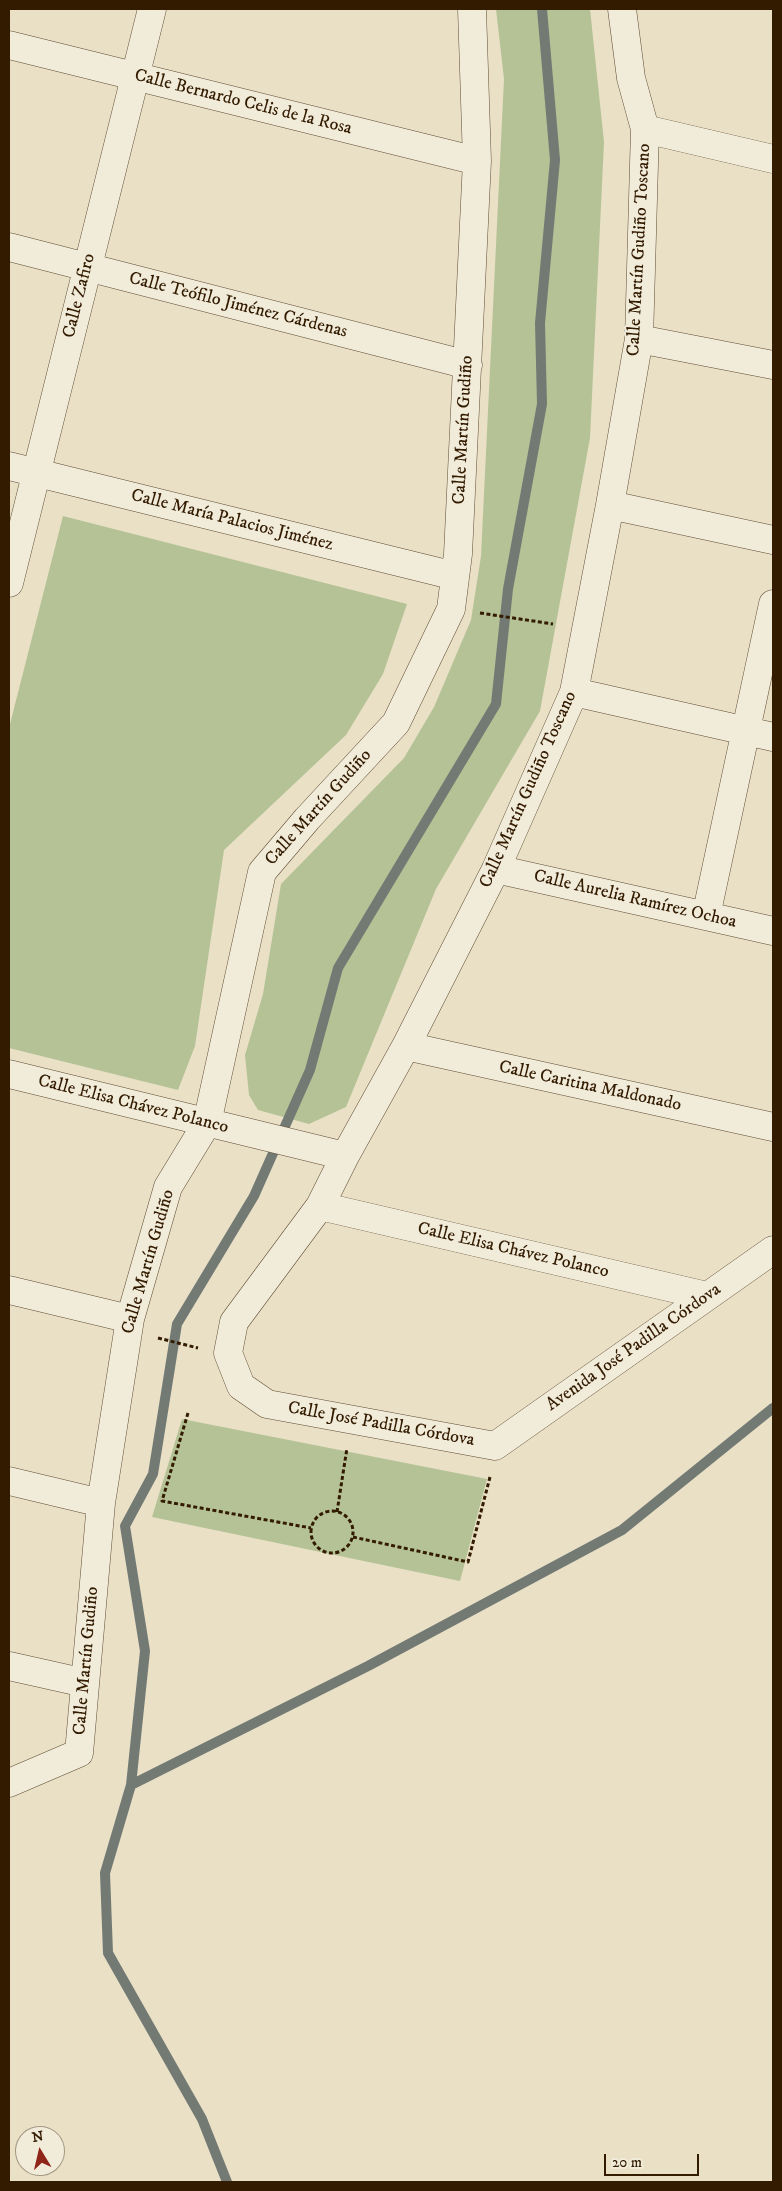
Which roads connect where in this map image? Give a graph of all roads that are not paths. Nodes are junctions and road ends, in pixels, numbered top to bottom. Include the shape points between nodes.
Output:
1 (152, 9) edge
2 (472, 9) edge
3 (622, 9) edge
4 (9, 45) edge
5 (135, 76) junction
6 (645, 129) junction
7 (773, 159) edge
8 (477, 161) junction
9 (9, 247) edge
10 (88, 267) junction
11 (639, 339) junction
12 (468, 365) junction
13 (773, 365) edge
14 (9, 466) edge
15 (36, 472) junction
16 (610, 505) junction
17 (773, 540) edge
18 (455, 576) junction
19 (9, 583) edge
20 (773, 604) edge
21 (574, 692) junction
22 (746, 731) junction
23 (773, 737) edge
24 (496, 869) junction
25 (706, 916) junction
26 (773, 931) edge
27 (406, 1046) junction
28 (9, 1074) edge
29 (206, 1123) junction
30 (773, 1127) edge
31 (345, 1156) junction
32 (320, 1206) junction
33 (773, 1250) edge
34 (9, 1290) edge
35 (707, 1296) junction
36 (130, 1319) junction
37 (267, 1404) joint
38 (495, 1446) joint
39 (9, 1480) edge
40 (102, 1503) junction
41 (9, 1666) edge
42 (85, 1683) junction
43 (9, 1783) edge

1 - 5 street, Calle Zafiro
2 - 8 street, Calle Martín Gudiño
3 - 6 street, Calle Martín Gudiño Toscano via 631,78
4 - 5 street, Calle Bernardo Celis de la Rosa
5 - 8 street, Calle Bernardo Celis de la Rosa
5 - 10 street, Calle Zafiro
6 - 7 street
6 - 11 street, Calle Martín Gudiño Toscano
8 - 12 street, Calle Martín Gudiño
9 - 10 street, Calle Teófilo Jiménez Cárdenas
10 - 12 street, Calle Teófilo Jiménez Cárdenas
10 - 15 street, Calle Zafiro
11 - 13 street
11 - 16 street, Calle Martín Gudiño Toscano
12 - 18 street, Calle Martín Gudiño
14 - 15 street, Calle María Palacios Jiménez
15 - 18 street, Calle María Palacios Jiménez
15 - 19 street, Calle Zafiro
16 - 17 street
16 - 21 street, Calle Martín Gudiño Toscano
18 - 29 street, Calle Martín Gudiño via 450,608 396,722 262,872
20 - 22 street
21 - 22 street
21 - 24 street, Calle Martín Gudiño Toscano
22 - 23 street
22 - 25 street
24 - 25 street, Calle Aurelia Ramírez Ochoa
24 - 27 street, Calle Martín Gudiño Toscano
25 - 26 street, Calle Aurelia Ramírez Ochoa
27 - 30 street, Calle Caritina Maldonado
27 - 31 street, Calle Martín Gudiño Toscano
28 - 29 street, Calle Elisa Chávez Polanco
29 - 31 street, Calle Elisa Chávez Polanco
29 - 36 street, Calle Martín Gudiño via 168,1188
31 - 32 street, Calle Martín Gudiño Toscano
32 - 35 street, Calle Elisa Chávez Polanco
32 - 37 street, Calle Martín Gudiño Toscano via 234,1322 228,1353 241,1386
33 - 35 street, Avenida José Padilla Córdova
34 - 36 street
35 - 38 street, Avenida José Padilla Córdova
36 - 40 street, Calle Martín Gudiño
37 - 38 street, Calle José Padilla Córdova
39 - 40 street
40 - 42 street, Calle Martín Gudiño
41 - 42 street
42 - 43 street, Calle Martín Gudiño via 79,1753

